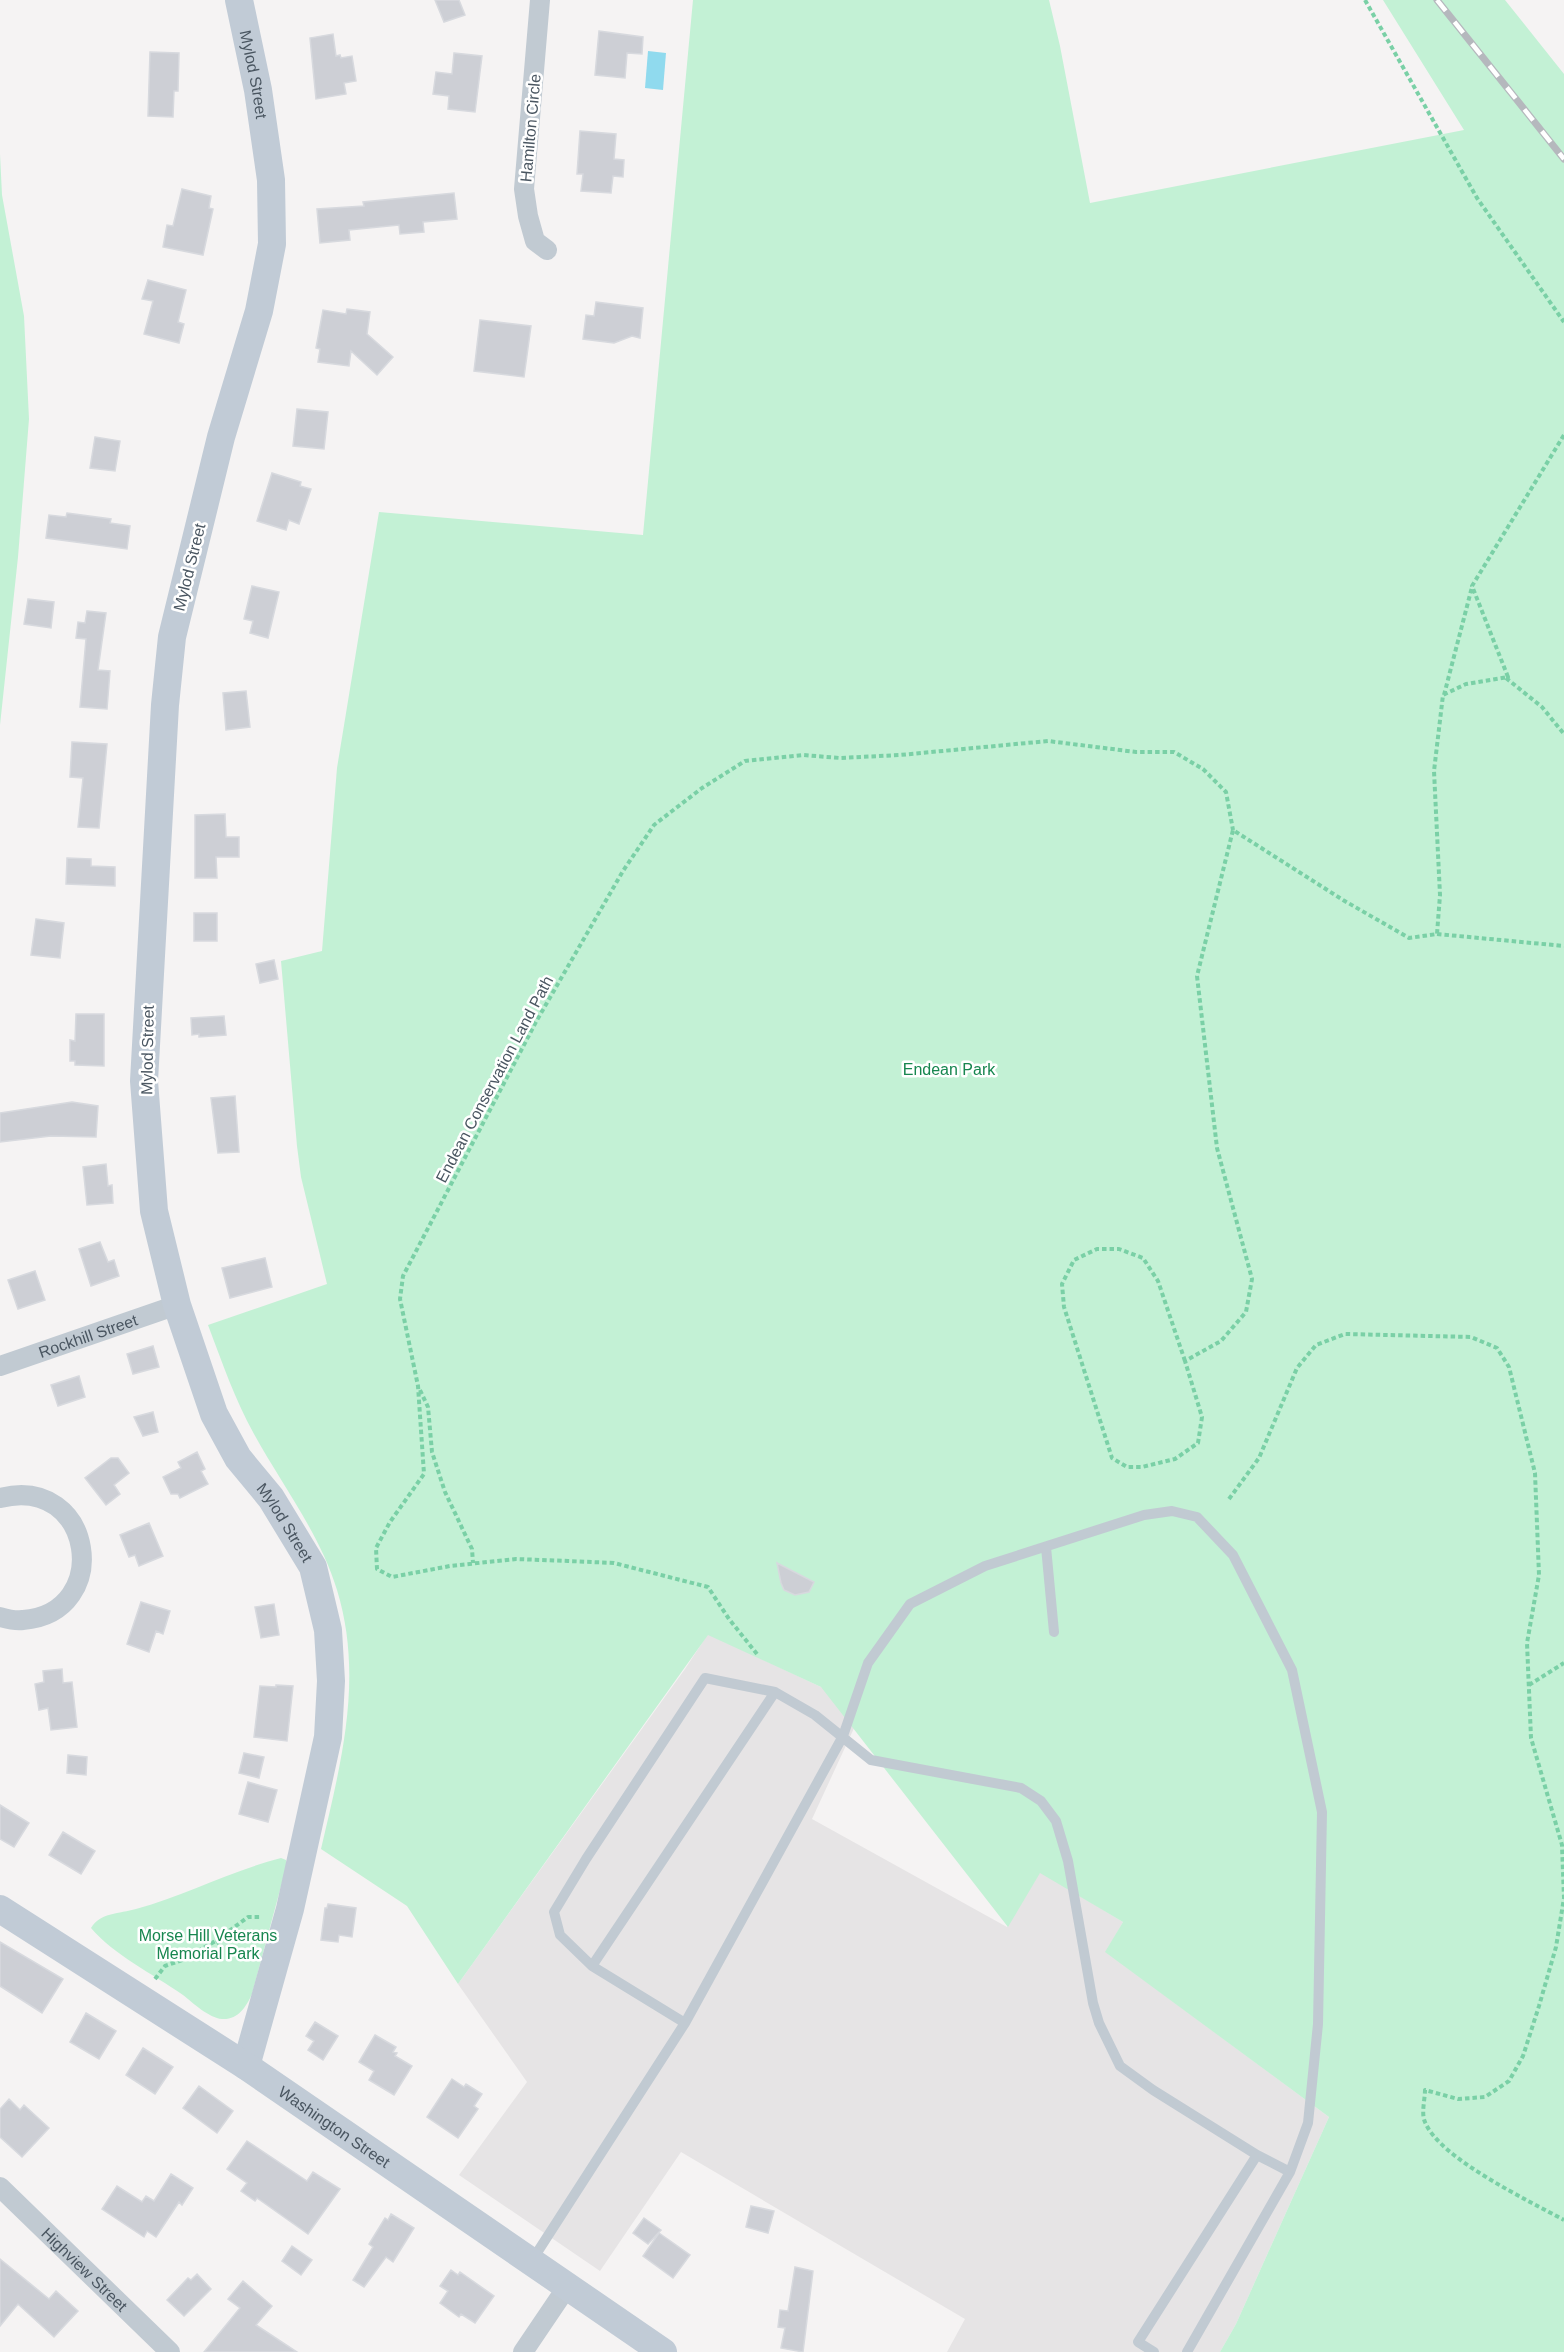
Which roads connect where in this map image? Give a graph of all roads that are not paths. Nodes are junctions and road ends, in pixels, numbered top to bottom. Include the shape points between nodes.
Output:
1 (239, 0) edge
2 (540, 0) edge
3 (547, 250) dead end
4 (177, 1305) junction
5 (0, 1366) edge
6 (0, 1498) edge
7 (1046, 1547) junction
8 (0, 1617) edge
9 (1054, 1632) dead end
10 (775, 1692) junction
11 (843, 1736) junction
12 (0, 1909) edge
13 (592, 1966) junction
14 (685, 2023) junction
15 (246, 2066) junction
16 (1257, 2155) junction
17 (1290, 2172) junction
18 (0, 2187) edge
19 (531, 2262) junction
20 (567, 2287) junction
21 (170, 2352) edge
22 (523, 2352) edge
23 (663, 2352) edge
24 (1154, 2352) edge
25 (1187, 2352) edge

1 - 4 street, Mylod Street via 258,90 270,180 272,244 259,311 221,437 172,637 165,705 144,1081 154,1211
2 - 3 street, Hamilton Circle via 524,189 535,241
4 - 5 street, Rockhill Street
4 - 15 street, Mylod Street via 214,1414 238,1458 271,1498 313,1567 328,1630 328,1737 290,1909
6 - 8 street via 34,1495 52,1503 68,1515 83,1551 82,1571 62,1605 43,1617 21,1621
7 - 9 lane
7 - 11 lane via 985,1566 910,1604 868,1663
7 - 17 lane via 1144,1515 1172,1511 1197,1517 1233,1555 1292,1670 1322,1812 1318,2024 1308,2123
10 - 11 lane
10 - 13 lane
10 - 13 lane via 705,1678 554,1912 560,1935
11 - 14 lane
11 - 16 lane via 871,1760 1021,1788 1041,1801 1056,1821 1068,1861 1093,2003 1120,2066
12 - 15 street, Washington Street
13 - 14 lane
14 - 19 lane
15 - 19 street, Washington Street
16 - 17 lane
16 - 24 lane via 1138,2342
17 - 25 lane
18 - 21 street, Highview Street
19 - 20 street, Washington Street
20 - 22 street
20 - 23 street, Washington Street

